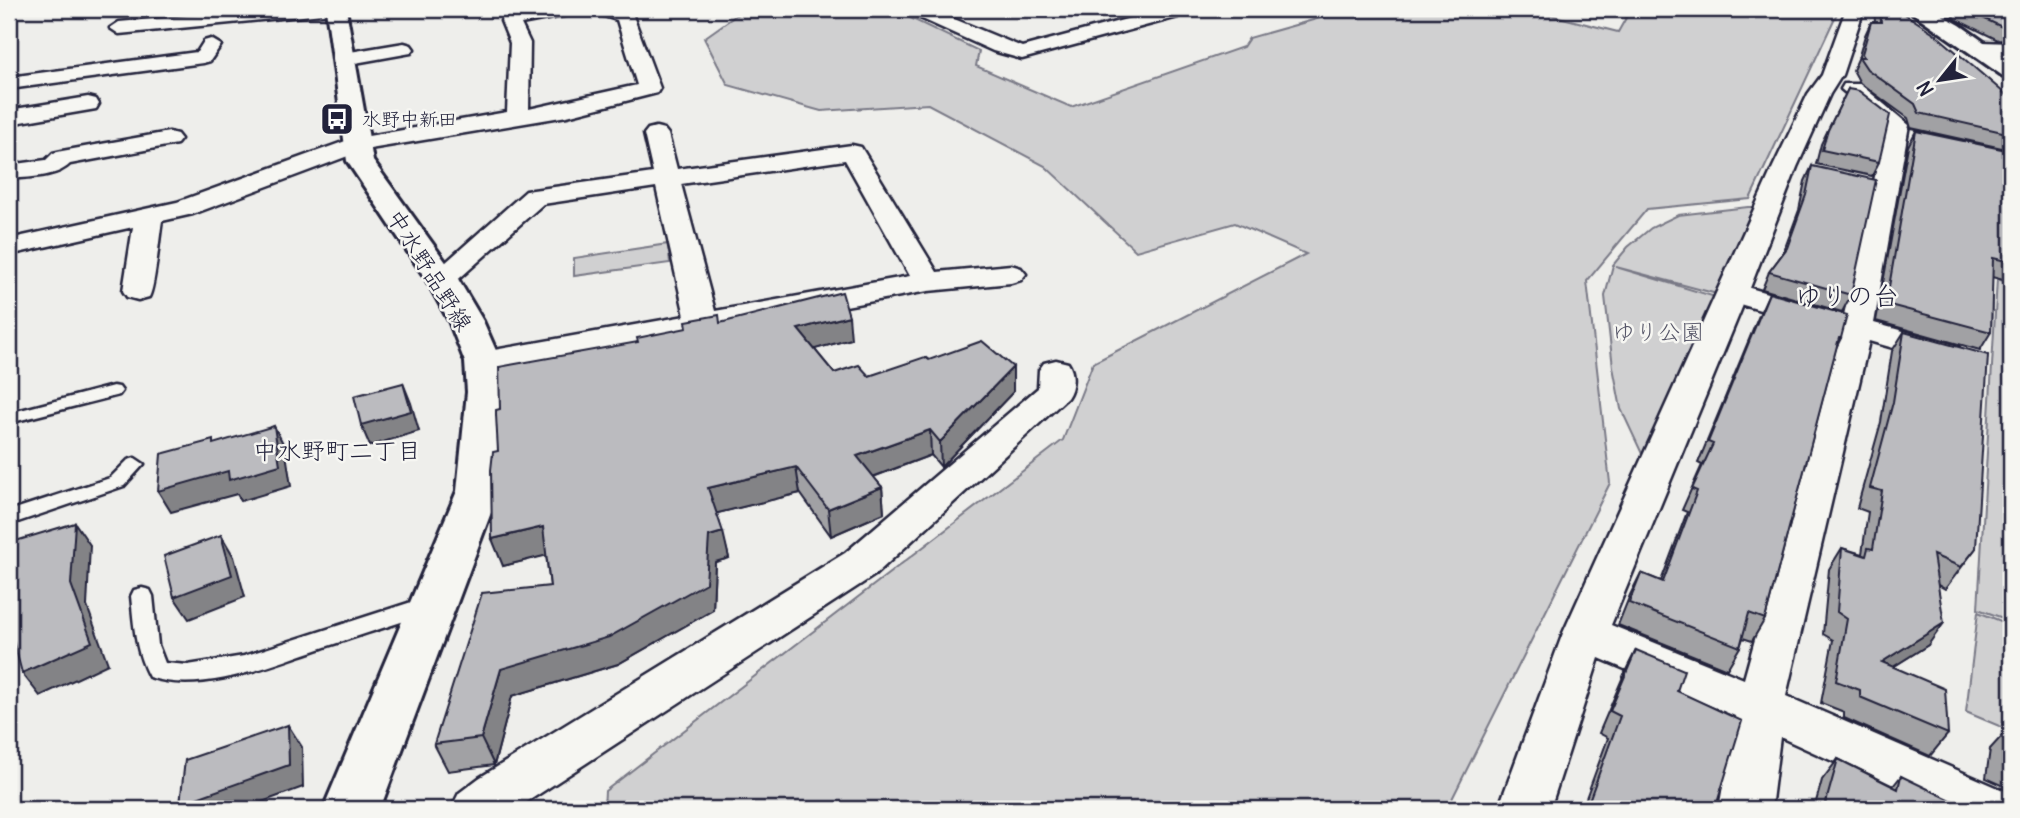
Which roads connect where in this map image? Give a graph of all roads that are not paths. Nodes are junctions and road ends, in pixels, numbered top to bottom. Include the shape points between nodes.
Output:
1 (337, 9) edge
2 (573, 9) edge
3 (601, 9) edge
4 (915, 9) edge
5 (1160, 9) edge
6 (1855, 9) edge
7 (2011, 9) edge
8 (1913, 12) edge
9 (119, 28) dead end
10 (1928, 37) edge
11 (211, 46) dead end
12 (404, 48) dead end
13 (1982, 48) junction
14 (2011, 49) edge
15 (344, 59) junction
16 (2011, 71) edge
17 (1832, 75) junction
18 (9, 83) edge
19 (88, 104) dead end
20 (9, 117) edge
21 (518, 117) junction
22 (656, 134) dead end
23 (1896, 134) junction
24 (169, 139) dead end
25 (1922, 140) edge
26 (359, 144) junction
27 (9, 172) edge
28 (667, 177) junction
29 (149, 216) junction
30 (9, 247) edge
31 (1011, 274) dead end
32 (442, 279) junction
33 (928, 282) junction
34 (138, 291) dead end
35 (1733, 293) junction
36 (702, 322) junction
37 (1857, 327) junction
38 (1973, 361) edge
39 (483, 362) junction
40 (1056, 370) dead end
41 (113, 391) dead end
42 (9, 418) edge
43 (135, 464) dead end
44 (9, 518) edge
45 (142, 596) dead end
46 (434, 603) junction
47 (1585, 633) junction
48 (1760, 706) junction
49 (352, 809) edge
50 (477, 809) edge
51 (1524, 809) edge
52 (1745, 809) edge
53 (1992, 809) edge

1 - 9 street
1 - 15 main road, 中水野品野線
2 - 21 street via 510,21 520,43
3 - 21 street via 625,17 649,88
4 - 5 street via 1022,53 1172,13
6 - 17 street
7 - 8 street
8 - 10 street
8 - 13 main road
11 - 18 street via 204,57
12 - 15 street
13 - 14 street
13 - 16 main road
15 - 26 main road, 中水野品野線
17 - 23 street via 1898,125
17 - 35 street via 1819,94 1797,169
19 - 20 street
21 - 26 street
22 - 28 street
23 - 25 street
23 - 37 street via 1874,187
24 - 27 street
26 - 29 street via 216,198
26 - 32 main road, 中水野品野線 via 360,161
28 - 32 street via 535,197
28 - 33 street via 852,152
28 - 36 street
29 - 30 street
29 - 34 street
31 - 33 street
32 - 39 main road, 中水野品野線
33 - 36 street
35 - 37 street
35 - 47 street
36 - 39 street
37 - 38 street
37 - 48 street
39 - 46 main road, 中水野品野線 via 486,392 478,491
40 - 50 street via 1055,391 860,564
41 - 42 lane
43 - 44 lane via 117,482
45 - 46 lane via 147,645 157,671 188,674 244,664
46 - 49 main road, 中水野品野線
47 - 48 street
47 - 51 street
48 - 52 street
48 - 53 street

